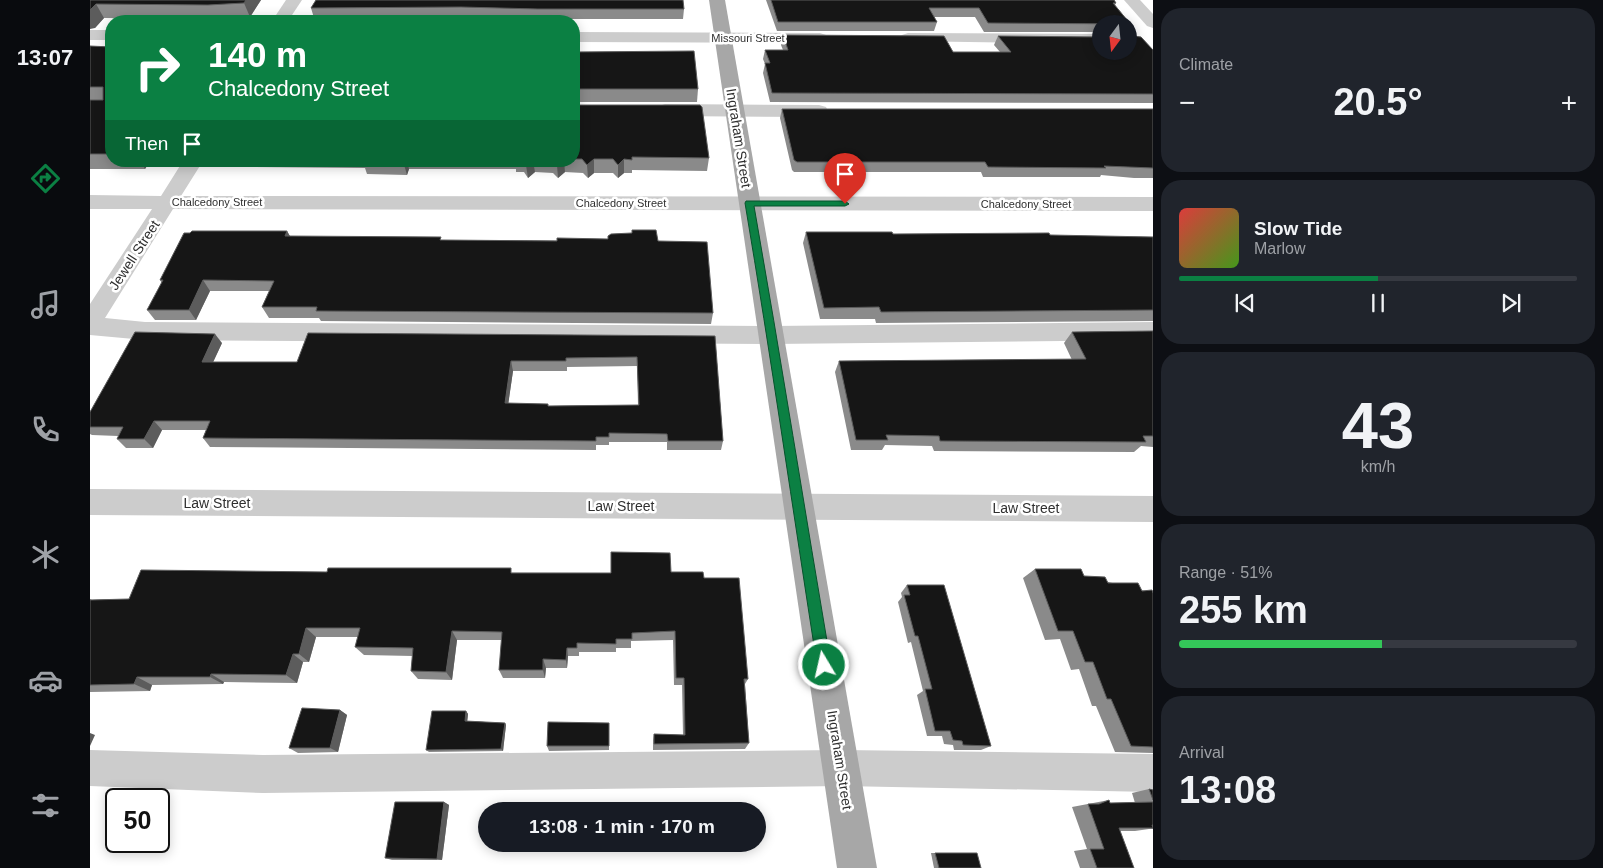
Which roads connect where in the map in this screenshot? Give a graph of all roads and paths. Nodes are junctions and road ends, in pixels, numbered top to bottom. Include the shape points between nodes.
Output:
1 (294, 0) edge
2 (717, 0) edge
3 (1132, 0) edge
4 (284, 15) edge
5 (1153, 24) edge
6 (90, 35) edge
7 (105, 35) edge
8 (580, 37) edge
9 (723, 38) junction
10 (833, 38) edge
11 (892, 38) edge
12 (1092, 39) edge
13 (644, 110) edge
14 (734, 110) junction
15 (840, 111) edge
16 (189, 167) edge
17 (90, 202) edge
18 (169, 202) junction
19 (749, 203) junction
20 (1153, 204) edge
21 (90, 324) edge
22 (1153, 331) edge
23 (772, 335) junction
24 (90, 502) edge
25 (798, 507) junction
26 (1153, 509) edge
27 (90, 768) edge
28 (842, 768) junction
29 (1153, 773) edge
30 (858, 868) edge

1 - 4 street
2 - 9 main road, Ingraham Street
3 - 5 street
6 - 7 street
8 - 9 street, Missouri Street
9 - 10 street, Missouri Street
9 - 14 main road, Ingraham Street
11 - 12 street
13 - 14 street
14 - 15 street
14 - 19 main road, Ingraham Street
16 - 18 street, Jewell Street
17 - 18 street, Chalcedony Street
18 - 19 street, Chalcedony Street
18 - 21 street, Jewell Street
19 - 20 street, Chalcedony Street
19 - 23 main road, Ingraham Street
21 - 23 street via 145,331
22 - 23 street
23 - 25 main road, Ingraham Street
24 - 25 street, Law Street
25 - 26 street, Law Street
25 - 28 main road, Ingraham Street
27 - 28 street via 263,774
28 - 29 street
28 - 30 main road, Ingraham Street

